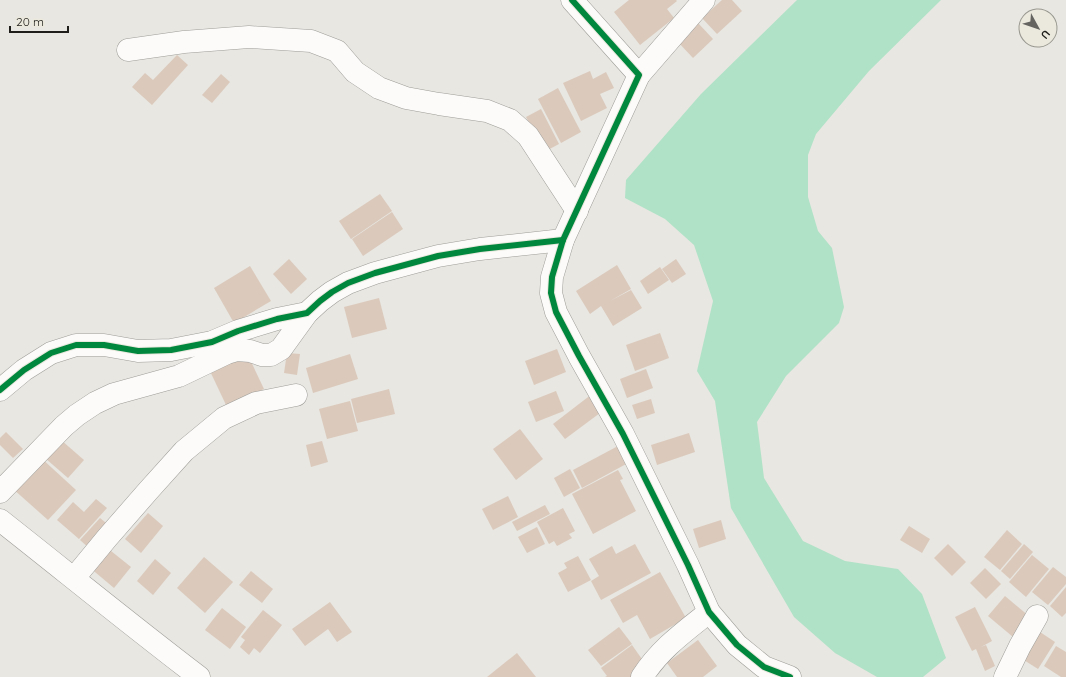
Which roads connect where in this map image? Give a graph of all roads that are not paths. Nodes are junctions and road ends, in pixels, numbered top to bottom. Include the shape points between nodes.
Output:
1 (572, 0) edge
2 (704, 0) edge
3 (128, 50) dead end
4 (638, 75) junction
5 (577, 211) junction
6 (563, 240) junction
7 (308, 313) junction
8 (0, 390) edge
9 (296, 395) dead end
10 (0, 492) edge
11 (0, 520) edge
12 (74, 578) junction
13 (709, 612) junction
14 (1037, 616) dead end
15 (199, 677) edge
16 (642, 677) edge
17 (790, 677) edge
18 (1005, 677) edge

1 - 4 street
2 - 4 street
3 - 5 street via 249,37 311,41 337,51 355,72 379,88 406,98 487,111 510,120 528,136
4 - 5 street
5 - 6 street
6 - 7 street via 438,256 374,273 332,292
6 - 13 street via 552,277 551,293 556,312 627,441
7 - 8 street via 277,318 212,342 171,350 138,351 104,345 76,345 51,352
7 - 10 street via 281,349 270,354 237,350 179,376 114,394 95,402 64,426
9 - 12 street via 256,403 224,418 184,451
11 - 12 street
12 - 15 street
13 - 16 street via 659,654
13 - 17 street via 737,645 764,667
14 - 18 street

